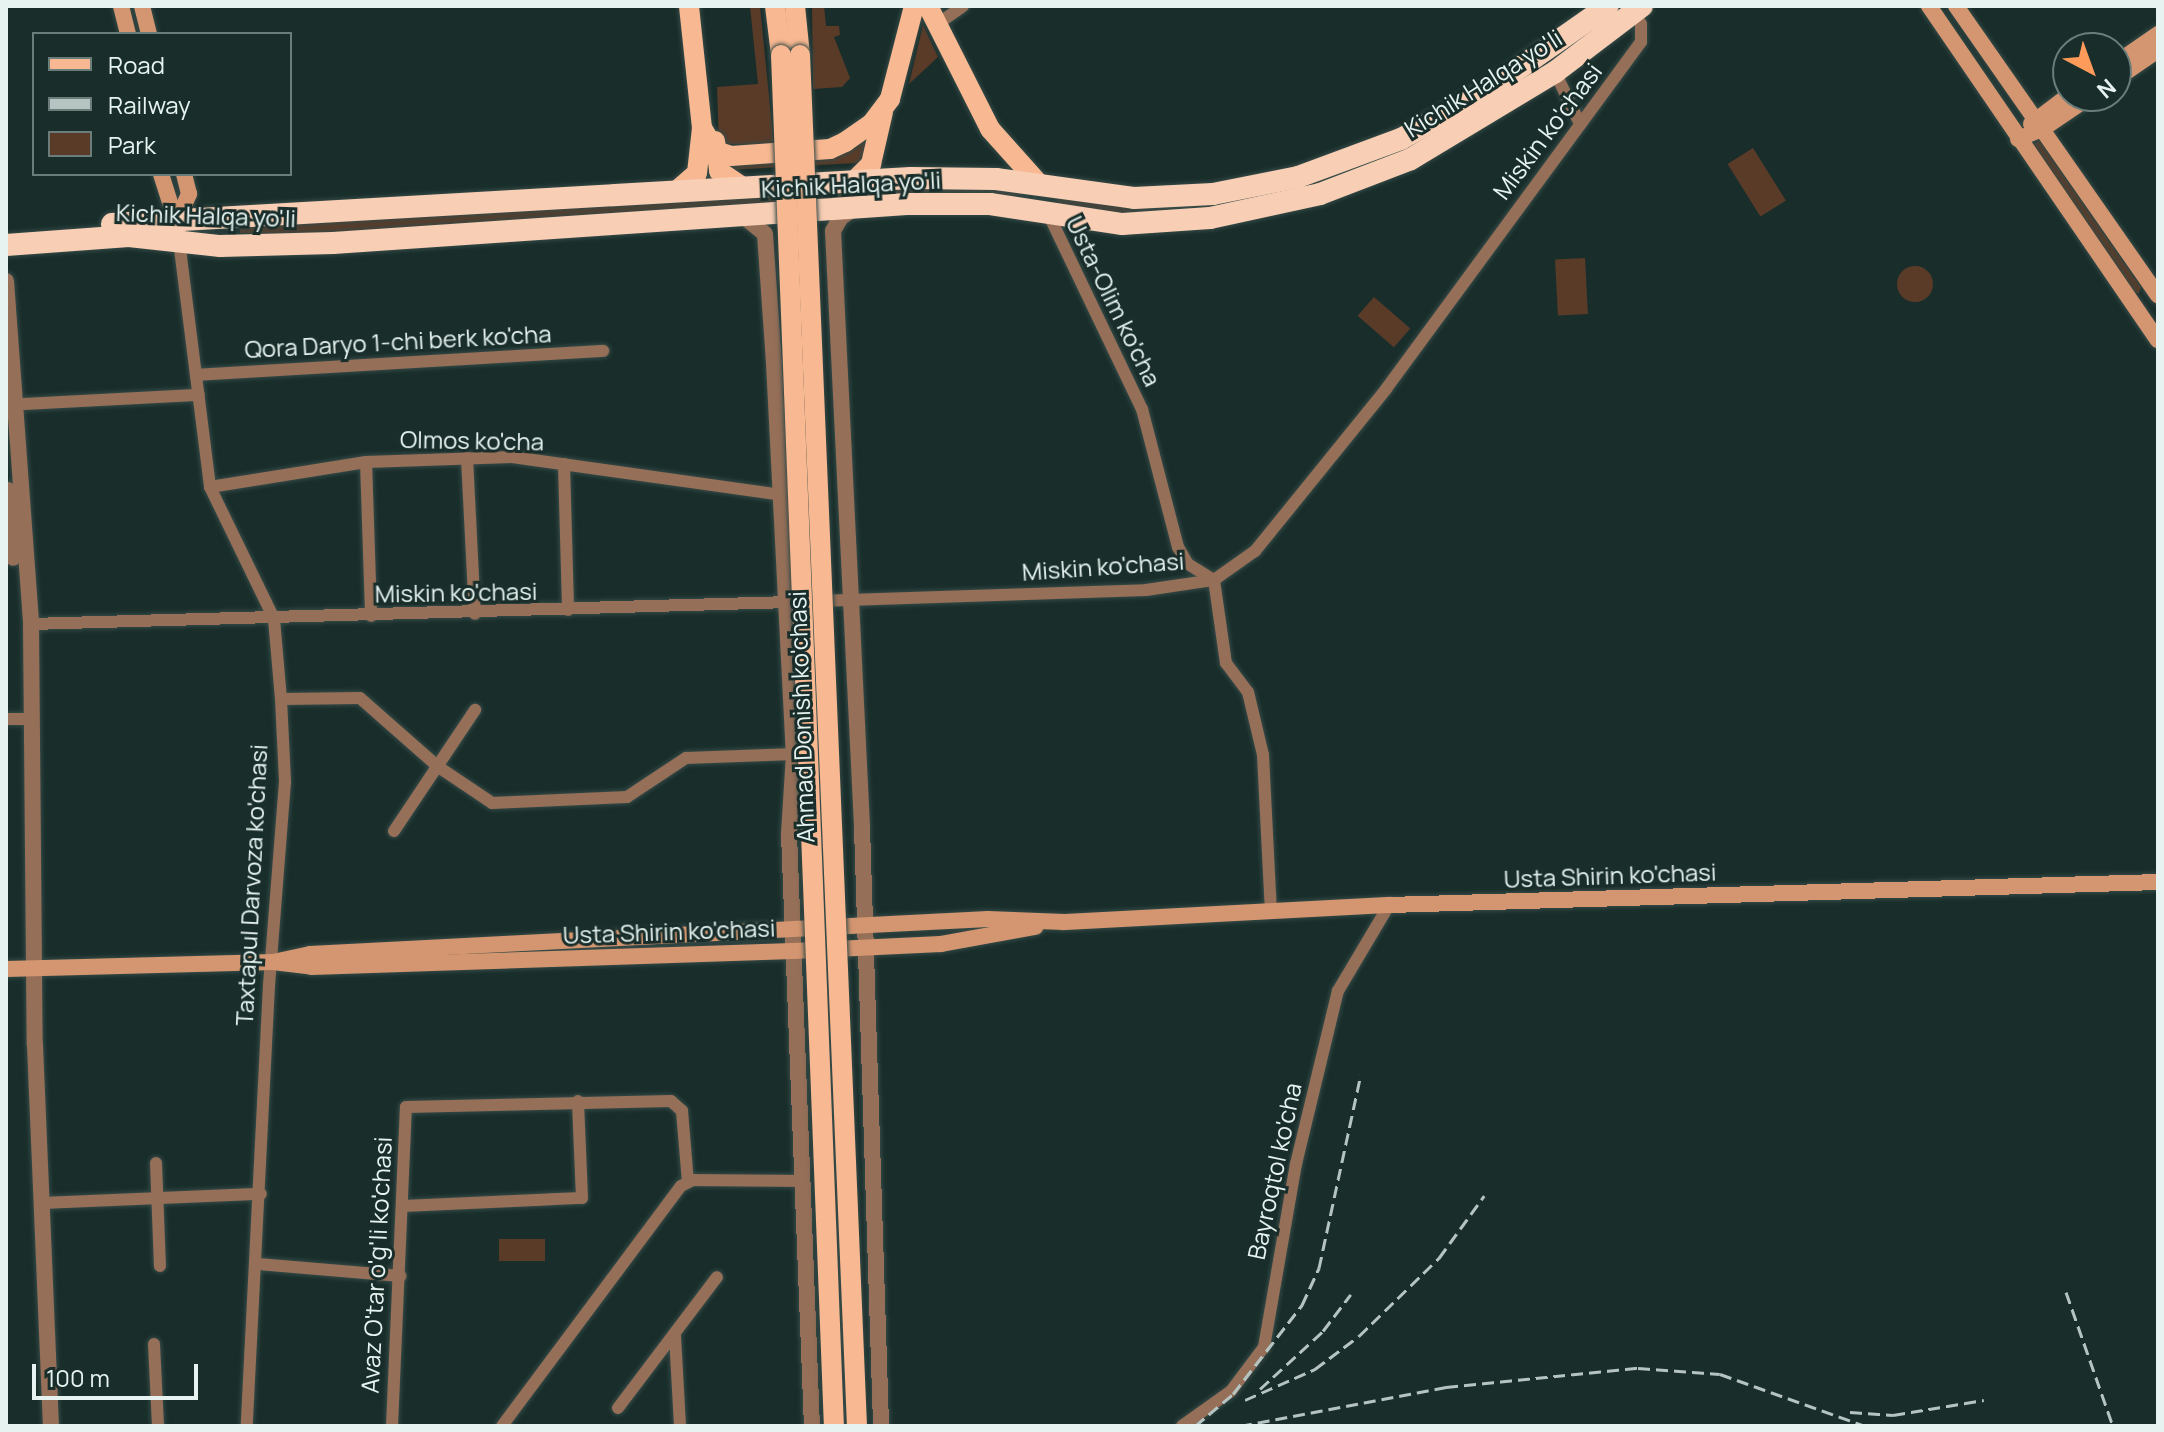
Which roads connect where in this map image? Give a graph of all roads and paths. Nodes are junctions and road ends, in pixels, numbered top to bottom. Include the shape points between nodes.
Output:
1 (121, 6) edge
2 (142, 6) edge
3 (689, 6) edge
4 (703, 6) edge
5 (775, 6) edge
6 (795, 6) edge
7 (906, 6) edge
8 (914, 6) edge
9 (963, 6) edge
10 (1608, 6) edge
11 (1929, 6) edge
12 (1956, 6) edge
13 (1638, 9) edge
14 (932, 16) edge
15 (128, 32) edge
16 (148, 32) edge
17 (2158, 34) edge
18 (2158, 50) edge
19 (2132, 52) edge
20 (790, 55) junction
21 (2132, 68) edge
22 (1555, 72) junction
23 (883, 110) junction
24 (2052, 111) edge
25 (2061, 112) edge
26 (2040, 123) junction
27 (1580, 124) junction
28 (702, 128) junction
29 (2018, 139) junction
30 (716, 151) junction
31 (162, 176) edge
32 (184, 176) edge
33 (855, 180) junction
34 (1040, 185) junction
35 (743, 187) junction
36 (675, 192) junction
37 (855, 208) junction
38 (1042, 210) junction
39 (743, 216) junction
40 (178, 231) junction
41 (6, 232) edge
42 (6, 245) edge
43 (6, 281) edge
44 (2157, 294) edge
45 (2134, 307) junction
46 (2158, 340) edge
47 (603, 351) dead end
48 (196, 375) junction
49 (199, 395) junction
50 (10, 404) edge
51 (6, 448) edge
52 (467, 458) junction
53 (366, 462) junction
54 (564, 464) junction
55 (210, 487) junction
56 (781, 495) junction
57 (8, 525) edge
58 (1214, 580) junction
59 (850, 600) junction
60 (787, 603) junction
61 (568, 610) junction
62 (475, 614) junction
63 (371, 616) junction
64 (274, 619) junction
65 (31, 624) junction
66 (281, 699) junction
67 (475, 710) dead end
68 (6, 719) edge
69 (30, 719) junction
70 (794, 754) junction
71 (437, 766) junction
72 (862, 827) junction
73 (394, 831) dead end
74 (789, 834) junction
75 (2158, 882) edge
76 (1389, 905) junction
77 (1271, 911) junction
78 (1064, 922) junction
79 (864, 925) junction
80 (792, 928) junction
81 (864, 948) junction
82 (793, 951) junction
83 (273, 962) junction
84 (6, 969) edge
85 (33, 969) junction
86 (867, 1001) junction
87 (795, 1005) junction
88 (578, 1101) junction
89 (156, 1163) dead end
90 (803, 1181) junction
91 (688, 1182) junction
92 (261, 1194) junction
93 (157, 1197) junction
94 (42, 1203) junction
95 (403, 1206) junction
96 (258, 1264) junction
97 (160, 1266) dead end
98 (400, 1276) junction
99 (717, 1277) dead end
100 (675, 1336) junction
101 (154, 1344) dead end
102 (618, 1408) dead end
103 (51, 1426) edge
104 (158, 1426) edge
105 (247, 1426) edge
106 (392, 1426) edge
107 (502, 1426) edge
108 (680, 1426) edge
109 (812, 1426) edge
110 (834, 1426) edge
111 (857, 1426) edge
112 (881, 1426) edge
113 (1182, 1426) edge

1 - 15 main road
2 - 16 main road
3 - 28 main road
4 - 30 main road
5 - 20 main road, Ahmad Donish ko'chasi
6 - 20 main road, Ahmad Donish ko'chasi
7 - 23 main road
8 - 23 main road via 892,94
9 - 14 street
10 - 34 highway, Kichik Halqa yo'li via 1440,119 1321,170 1245,189 1165,198
11 - 29 main road
12 - 26 main road
13 - 22 highway, Kichik Halqa yo'li
13 - 27 street, Miskin ko'chasi via 1641,42
14 - 34 main road via 990,129
17 - 19 main road
18 - 21 main road
20 - 110 main road, Ahmad Donish ko'chasi, bridge
20 - 111 main road, Ahmad Donish ko'chasi, bridge
22 - 27 street
22 - 38 highway, Kichik Halqa yo'li via 1421,154 1320,194 1232,214 1157,223 1122,224
23 - 30 main road via 853,138 830,149 731,156
23 - 33 main road via 871,164
24 - 26 main road
25 - 26 main road
26 - 29 main road
26 - 44 main road
27 - 58 street, Miskin ko'chasi via 1290,512 1255,551
28 - 30 main road
28 - 36 main road via 697,173
29 - 45 main road
30 - 35 main road via 720,174
31 - 40 main road, Taxtapul Darvoza ko'chasi
32 - 40 main road via 189,194
33 - 34 highway, Kichik Halqa yo'li via 996,179
33 - 35 highway, Kichik Halqa yo'li
34 - 38 highway
35 - 36 highway, Kichik Halqa yo'li
36 - 40 highway, Kichik Halqa yo'li
37 - 38 highway, Kichik Halqa yo'li via 990,204
37 - 39 highway, Kichik Halqa yo'li
37 - 59 street via 833,231
38 - 58 street, Usta-Olim ko'cha via 1142,409 1178,547 1188,564
39 - 40 highway, Kichik Halqa yo'li via 333,243
39 - 56 street, Ahmad Donish ko'chasi via 765,234
40 - 41 highway, Kichik Halqa yo'li
40 - 42 highway, Kichik Halqa yo'li
40 - 48 street, Taxtapul Darvoza ko'chasi
43 - 50 street
44 - 45 main road
45 - 46 main road
47 - 48 street, Qora Daryo 1-chi berk ko'cha
48 - 49 street, Taxtapul Darvoza ko'chasi
49 - 50 street
49 - 55 street, Taxtapul Darvoza ko'chasi
50 - 65 street
51 - 57 street
52 - 53 street, Olmos ko'cha
52 - 54 street, Olmos ko'cha
52 - 62 street
53 - 55 street, Olmos ko'cha
53 - 63 street
54 - 56 street, Olmos ko'cha
54 - 61 street
55 - 64 street, Taxtapul Darvoza ko'chasi
56 - 60 street, Ahmad Donish ko'chasi
57 - 65 street via 15,583
58 - 59 street, Miskin ko'chasi via 1146,590
58 - 77 street via 1226,663 1248,692 1263,755
59 - 60 street, Miskin ko'chasi
59 - 72 street
60 - 61 street, Miskin ko'chasi
60 - 70 street, Ahmad Donish ko'chasi
61 - 62 street, Miskin ko'chasi
62 - 63 street, Miskin ko'chasi
63 - 64 street, Miskin ko'chasi
64 - 65 street, Miskin ko'chasi
64 - 66 street, Taxtapul Darvoza ko'chasi
65 - 69 street
66 - 71 street via 360,698
66 - 83 street, Taxtapul Darvoza ko'chasi via 285,782
67 - 71 street
68 - 69 street
69 - 85 street
70 - 71 street via 686,758 627,797 498,803
70 - 74 street, Ahmad Donish ko'chasi
71 - 73 street
72 - 74 street via 827,819
72 - 79 street
74 - 80 street, Ahmad Donish ko'chasi
75 - 76 main road, Usta Shirin ko'chasi
76 - 77 main road, Usta Shirin ko'chasi
76 - 113 street, Bayroqtol ko'cha via 1338,991 1296,1164 1264,1347 1231,1391
77 - 78 main road, Usta Shirin ko'chasi
78 - 79 main road, Usta Shirin ko'chasi via 988,919
78 - 81 main road, Usta Shirin ko'chasi via 941,944
79 - 80 main road, Usta Shirin ko'chasi
79 - 81 street
80 - 82 street, Ahmad Donish ko'chasi
80 - 83 main road, Usta Shirin ko'chasi via 310,954
81 - 82 main road, Usta Shirin ko'chasi
81 - 86 street
82 - 83 main road, Usta Shirin ko'chasi via 311,967
82 - 87 street, Ahmad Donish ko'chasi
83 - 85 main road, Usta Shirin ko'chasi
83 - 92 street, Taxtapul Darvoza ko'chasi
84 - 85 main road, Usta Shirin ko'chasi
85 - 94 street
86 - 87 street via 831,991
86 - 112 street
87 - 90 street, Ahmad Donish ko'chasi
88 - 91 street via 679,1105
88 - 95 street, Avaz O'tar o'g'li ko'chasi via 406,1107
88 - 95 street via 582,1198
89 - 93 street
90 - 91 street
90 - 109 street, Ahmad Donish ko'chasi
91 - 107 street
92 - 93 street
92 - 96 street, Taxtapul Darvoza ko'chasi
93 - 94 street
93 - 97 street
94 - 103 street
95 - 98 street, Avaz O'tar o'g'li ko'chasi
96 - 98 street
96 - 105 street, Taxtapul Darvoza ko'chasi
98 - 106 street, Avaz O'tar o'g'li ko'chasi
99 - 100 street
100 - 102 street
100 - 108 street
101 - 104 street

